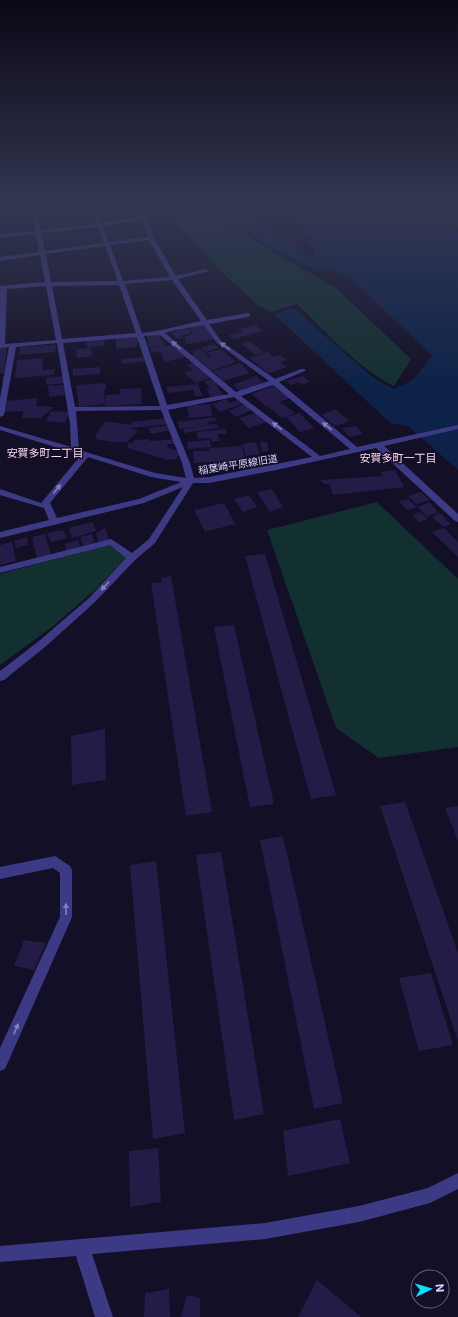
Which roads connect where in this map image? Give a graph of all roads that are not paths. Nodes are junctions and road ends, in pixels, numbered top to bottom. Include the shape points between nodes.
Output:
1 (45, 266) edge
2 (115, 266) edge
3 (167, 266) edge
4 (206, 271) dead end
5 (174, 278) junction
6 (121, 283) junction
7 (48, 284) junction
8 (2, 287) edge
9 (248, 315) dead end
10 (205, 323) junction
11 (161, 333) junction
12 (140, 335) junction
13 (60, 341) junction
14 (13, 345) junction
15 (1, 346) edge
16 (303, 370) dead end
17 (274, 382) junction
18 (234, 395) junction
19 (164, 408) junction
20 (71, 409) junction
21 (0, 415) edge
22 (458, 427) edge
23 (0, 428) edge
24 (380, 446) junction
25 (357, 451) junction
26 (75, 452) junction
27 (86, 455) junction
28 (319, 459) junction
29 (191, 481) junction
30 (0, 492) edge
31 (46, 503) junction
32 (458, 519) edge
33 (54, 522) junction
34 (0, 535) edge
35 (132, 558) junction
36 (0, 570) edge
37 (0, 676) edge
38 (0, 873) edge
39 (0, 1064) edge
40 (458, 1181) edge
41 (82, 1248) junction
42 (0, 1254) edge
43 (104, 1317) edge

1 - 7 street
2 - 6 street
3 - 5 street
4 - 5 street
5 - 6 street
5 - 10 street
6 - 7 street
6 - 12 street
7 - 8 street
7 - 13 street
8 - 15 street
9 - 10 street
10 - 11 street via 173,328
17 -> 10 street via 219,342
11 - 12 street
18 -> 11 street
12 - 13 street
12 - 19 street
13 - 14 street
13 - 20 street
14 - 15 street
14 - 21 street
16 - 17 street
17 - 18 street
25 -> 17 street
18 - 19 street
28 -> 18 street
19 - 20 street
19 - 29 street
20 - 26 street via 76,435
22 - 24 street, 稲葉崎平原線旧道
23 - 26 street, 稲葉崎平原線旧道
24 - 25 street, 稲葉崎平原線旧道
24 - 32 street
25 - 28 street, 稲葉崎平原線旧道
26 - 27 street, 稲葉崎平原線旧道
27 - 29 street, 稲葉崎平原線旧道 via 154,476
31 -> 27 street
28 - 29 street, 稲葉崎平原線旧道
29 - 33 street via 141,501
29 - 35 street via 152,541
30 - 31 street via 43,506
31 - 33 street
33 - 34 street
35 - 36 street via 111,542
35 -> 37 street via 92,600 42,644
39 -> 38 street via 66,917 66,870 55,862
40 - 41 street via 430,1195 359,1214 265,1231
41 - 42 street
41 - 43 street

